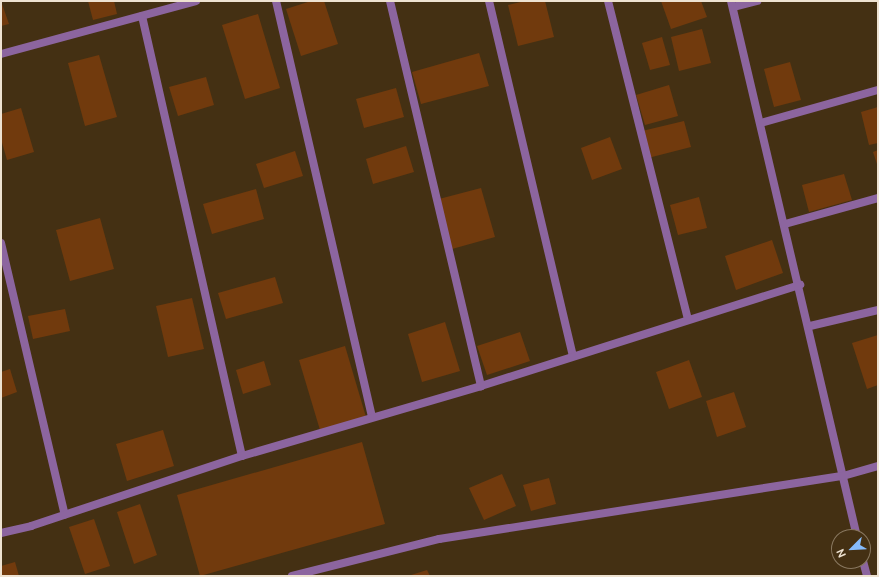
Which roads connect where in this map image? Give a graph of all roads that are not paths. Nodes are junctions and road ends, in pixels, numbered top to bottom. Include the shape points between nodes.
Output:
1 (196, 1) edge
2 (276, 1) edge
3 (390, 1) edge
4 (489, 1) edge
5 (608, 1) edge
6 (757, 1) edge
7 (732, 4) edge
8 (142, 16) junction
9 (1, 54) edge
10 (878, 90) edge
11 (761, 123) junction
12 (878, 198) edge
13 (785, 224) junction
14 (1, 243) edge
15 (800, 285) junction
16 (878, 310) edge
17 (688, 319) junction
18 (810, 326) junction
19 (573, 355) junction
20 (481, 386) junction
21 (372, 416) junction
22 (242, 456) junction
23 (878, 466) edge
24 (843, 476) junction
25 (65, 515) junction
26 (855, 529) edge
27 (1, 532) edge
28 (292, 576) edge

1 - 8 street
2 - 21 street
3 - 20 street
4 - 19 street
5 - 17 street
6 - 7 street
7 - 11 street
8 - 9 street
8 - 22 street
10 - 11 street
11 - 13 street
12 - 13 street
13 - 15 street
14 - 25 street
15 - 17 street
15 - 18 street
16 - 18 street
17 - 19 street
18 - 24 street
19 - 20 street
20 - 21 street
21 - 22 street
22 - 25 street
23 - 24 street
24 - 26 street
24 - 28 street via 439,539
25 - 27 street

